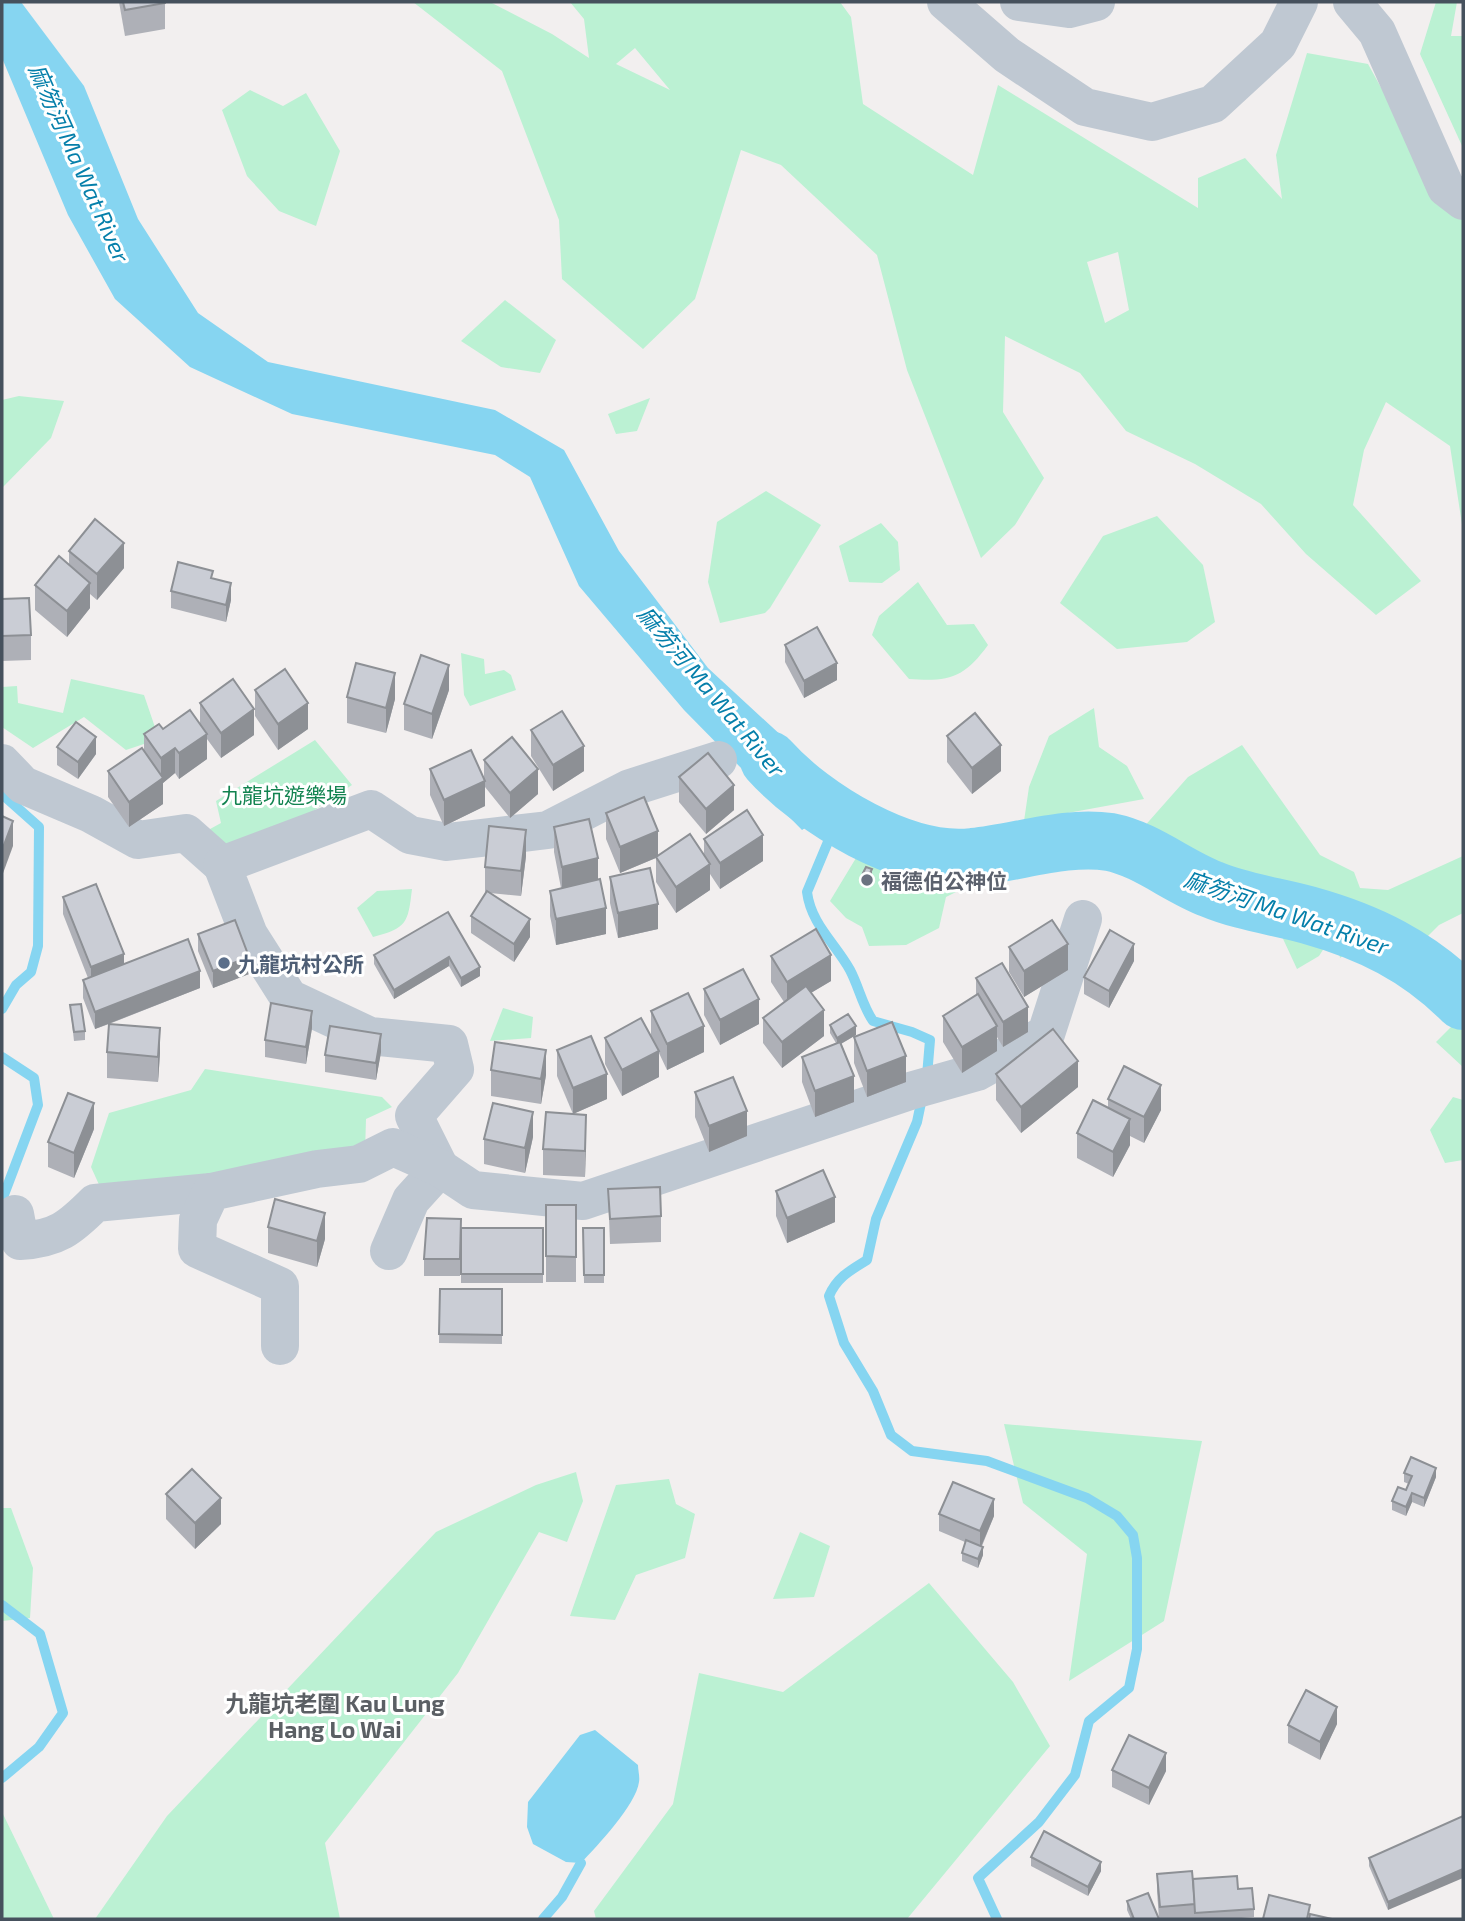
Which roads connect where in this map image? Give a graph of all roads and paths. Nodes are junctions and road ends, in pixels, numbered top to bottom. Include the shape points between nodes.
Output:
1 (946, 2) edge
2 (1019, 2) edge
3 (1096, 2) edge
4 (1299, 2) edge
5 (1352, 2) edge
6 (1463, 201) edge
7 (718, 760) edge
8 (2, 763) edge
9 (222, 865) junction
10 (1083, 919) dead end
11 (440, 1168) junction
12 (211, 1192) junction
13 (15, 1214) dead end
14 (389, 1251) dead end
15 (281, 1346) dead end

1 - 4 street via 1007,55 1085,107 1152,122 1213,104 1278,44
2 - 3 street via 1069,9
5 - 6 street via 1377,32 1446,188
7 - 9 street via 630,788 548,830 447,842 410,835 371,809
8 - 9 street via 23,785 138,840 186,833
9 - 11 street via 249,935 289,998 370,1036 449,1044 455,1069 414,1116
10 - 11 street via 1046,1034 977,1072 583,1201 473,1190
11 - 12 street via 393,1147 359,1164
11 - 14 street via 411,1200
12 - 13 street via 95,1203 74,1225 46,1240 20,1241
12 - 15 street via 198,1220 197,1249 280,1286

